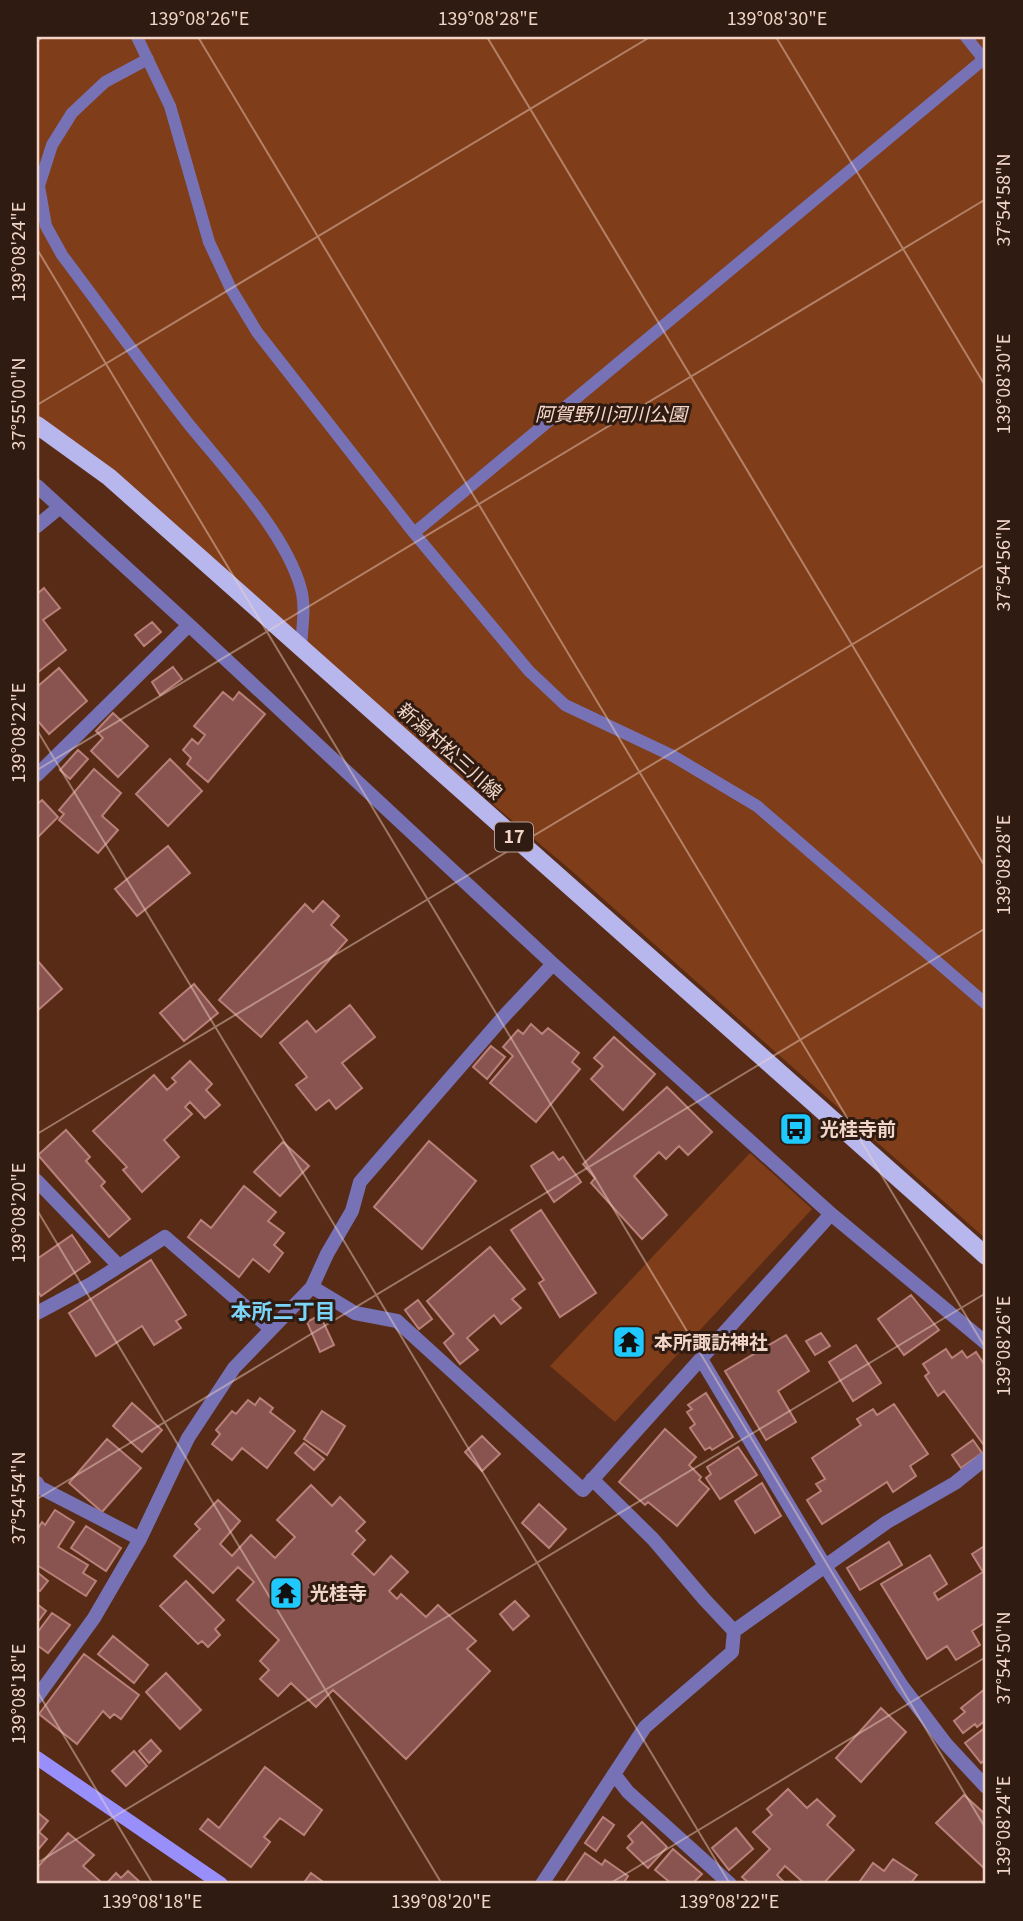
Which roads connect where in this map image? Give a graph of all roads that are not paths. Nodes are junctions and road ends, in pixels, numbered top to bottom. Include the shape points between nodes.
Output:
1 (137, 37) edge
2 (966, 37) edge
3 (148, 59) junction
4 (985, 60) edge
5 (37, 425) edge
6 (37, 486) edge
7 (60, 507) junction
8 (37, 526) edge
9 (414, 533) junction
10 (189, 625) junction
11 (301, 647) junction
12 (37, 775) edge
13 (553, 964) junction
14 (986, 1004) edge
15 (37, 1181) edge
16 (831, 1214) junction
17 (986, 1256) edge
18 (119, 1266) junction
19 (312, 1287) junction
20 (37, 1313) edge
21 (271, 1329) junction
22 (986, 1343) edge
23 (701, 1359) junction
24 (986, 1458) edge
25 (592, 1479) junction
26 (37, 1483) edge
27 (140, 1539) junction
28 (825, 1566) junction
29 (734, 1630) junction
30 (37, 1697) edge
31 (37, 1758) edge
32 (614, 1774) junction
33 (986, 1787) edge
34 (213, 1882) edge
35 (542, 1884) edge
36 (730, 1884) edge

1 - 3 lane
2 - 4 lane
3 - 9 lane via 170,106 209,242 231,289 257,332
3 - 11 lane via 104,82 72,113 52,145 39,186 46,226 62,256 258,509 286,554 301,589
4 - 9 lane
5 - 11 main road, 新潟村松三川線 / 17 via 108,477
6 - 7 street
7 - 8 street
7 - 10 street
9 - 14 lane via 529,671 565,705 673,756 757,806
10 - 12 street
10 - 13 street
11 - 17 main road, 新潟村松三川線 / 17
13 - 16 street
13 - 19 street via 359,1182 352,1211
15 - 18 street
16 - 22 street
16 - 23 street
18 - 20 street
18 - 21 street via 165,1237
19 - 21 street
19 - 25 street via 355,1313 397,1321 583,1490
21 - 27 street via 234,1368 188,1438
23 - 25 street
23 - 28 street
24 - 28 street
25 - 29 street
26 - 27 street
27 - 30 street via 94,1618
28 - 29 street
28 - 33 street via 902,1686
29 - 32 street via 732,1652 645,1727
31 - 34 street
32 - 35 street
32 - 36 street

